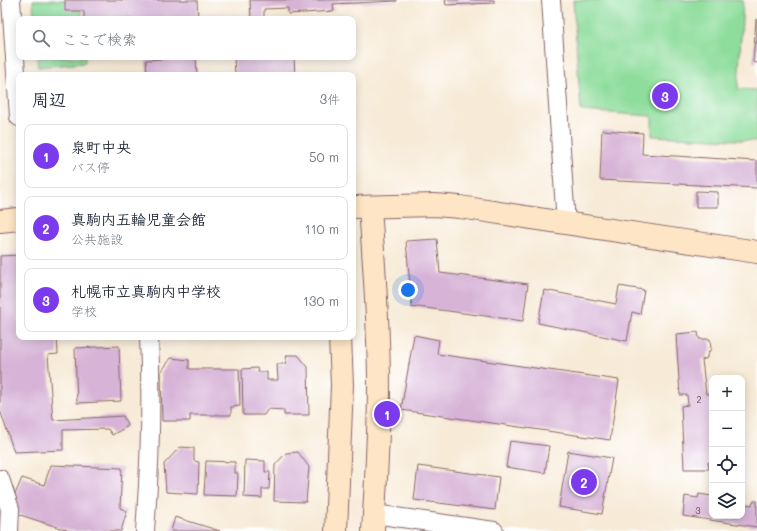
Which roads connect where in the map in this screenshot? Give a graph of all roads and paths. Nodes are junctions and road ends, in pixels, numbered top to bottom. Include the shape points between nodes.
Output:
1 (11, 0) edge
2 (551, 0) edge
3 (16, 73) edge
4 (362, 207) edge
5 (16, 219) edge
6 (0, 221) edge
7 (566, 224) junction
8 (757, 252) edge
9 (149, 340) edge
10 (340, 340) edge
11 (0, 479) edge
12 (374, 522) edge
13 (9, 531) edge
14 (145, 531) edge
15 (336, 531) edge
16 (493, 531) edge

1 - 3 street
2 - 7 street
4 - 7 street via 460,207
4 - 12 street via 375,278 379,384
5 - 6 street
7 - 8 street
9 - 14 street via 150,460
10 - 15 street via 342,385
11 - 13 street via 10,509
12 - 16 street

